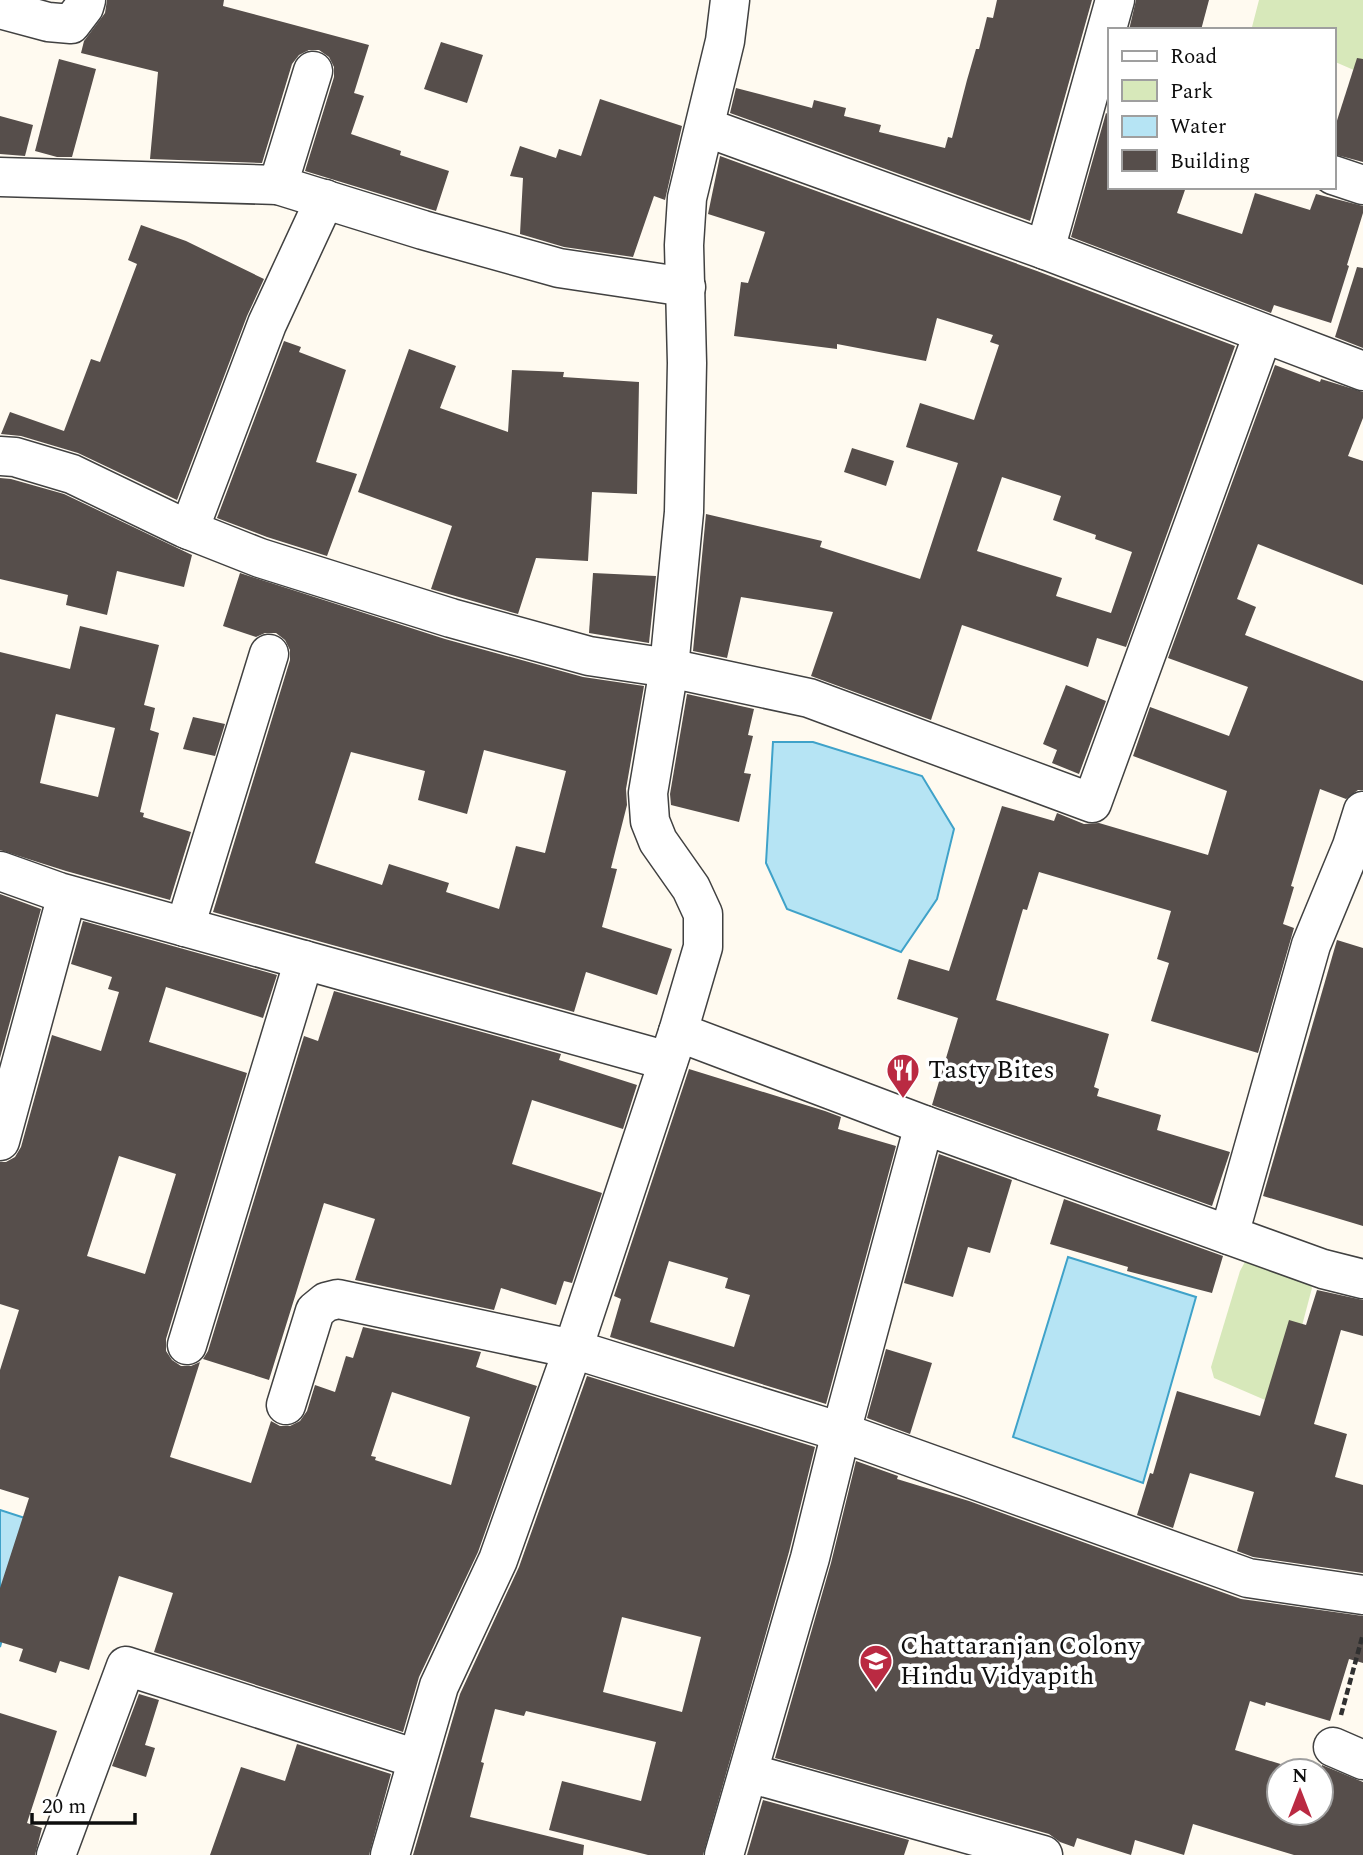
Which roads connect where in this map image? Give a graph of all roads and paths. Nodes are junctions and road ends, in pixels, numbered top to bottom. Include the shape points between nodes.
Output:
1 (86, 0) edge
2 (730, 0) edge
3 (1115, 0) edge
4 (0, 9) edge
5 (1110, 28) edge
6 (1108, 43) edge
7 (313, 71) dead end
8 (1100, 92) edge
9 (705, 127) junction
10 (1335, 176) edge
11 (0, 177) edge
12 (278, 185) junction
13 (1363, 185) edge
14 (325, 200) junction
15 (1045, 250) junction
16 (686, 287) junction
17 (1263, 334) junction
18 (1363, 371) edge
19 (0, 456) edge
20 (189, 530) junction
21 (269, 654) dead end
22 (669, 668) junction
23 (1363, 811) edge
24 (0, 871) edge
25 (67, 895) junction
26 (185, 927) junction
27 (304, 960) junction
28 (673, 1047) junction
29 (924, 1125) junction
30 (0, 1141) edge
31 (1230, 1235) junction
32 (1363, 1279) edge
33 (187, 1345) dead end
34 (573, 1349) junction
35 (286, 1405) dead end
36 (841, 1432) junction
37 (1363, 1595) edge
38 (1363, 1634) edge
39 (1348, 1754) edge
40 (417, 1759) junction
41 (749, 1773) junction
42 (56, 1855) edge
43 (390, 1855) edge
44 (724, 1855) edge
45 (1043, 1855) edge

1 - 4 street via 71,24
2 - 9 street
3 - 5 street
6 - 8 street
7 - 12 street
8 - 15 street
9 - 15 street
9 - 16 street via 687,198
10 - 13 street
11 - 12 street
12 - 14 street
14 - 16 street via 559,268
14 - 20 street via 267,324
15 - 17 street
16 - 22 street via 684,512
17 - 18 street
17 - 22 street via 1092,803 809,698
19 - 20 street via 72,474
20 - 22 street via 260,558 451,618 589,656
21 - 26 street
22 - 28 street via 648,793 650,821 703,914 703,947
23 - 31 street via 1311,945
24 - 25 street
25 - 26 street
25 - 30 street
26 - 27 street
27 - 28 street
27 - 33 street
28 - 29 street
28 - 34 street
29 - 31 street
29 - 36 street
31 - 32 street
34 - 35 street via 338,1299 315,1311
34 - 36 street
34 - 40 street via 498,1560 439,1686
36 - 37 street via 1248,1578
36 - 41 street
38 - 39 path
40 - 42 street via 126,1666
40 - 43 street
41 - 44 street
41 - 45 street

